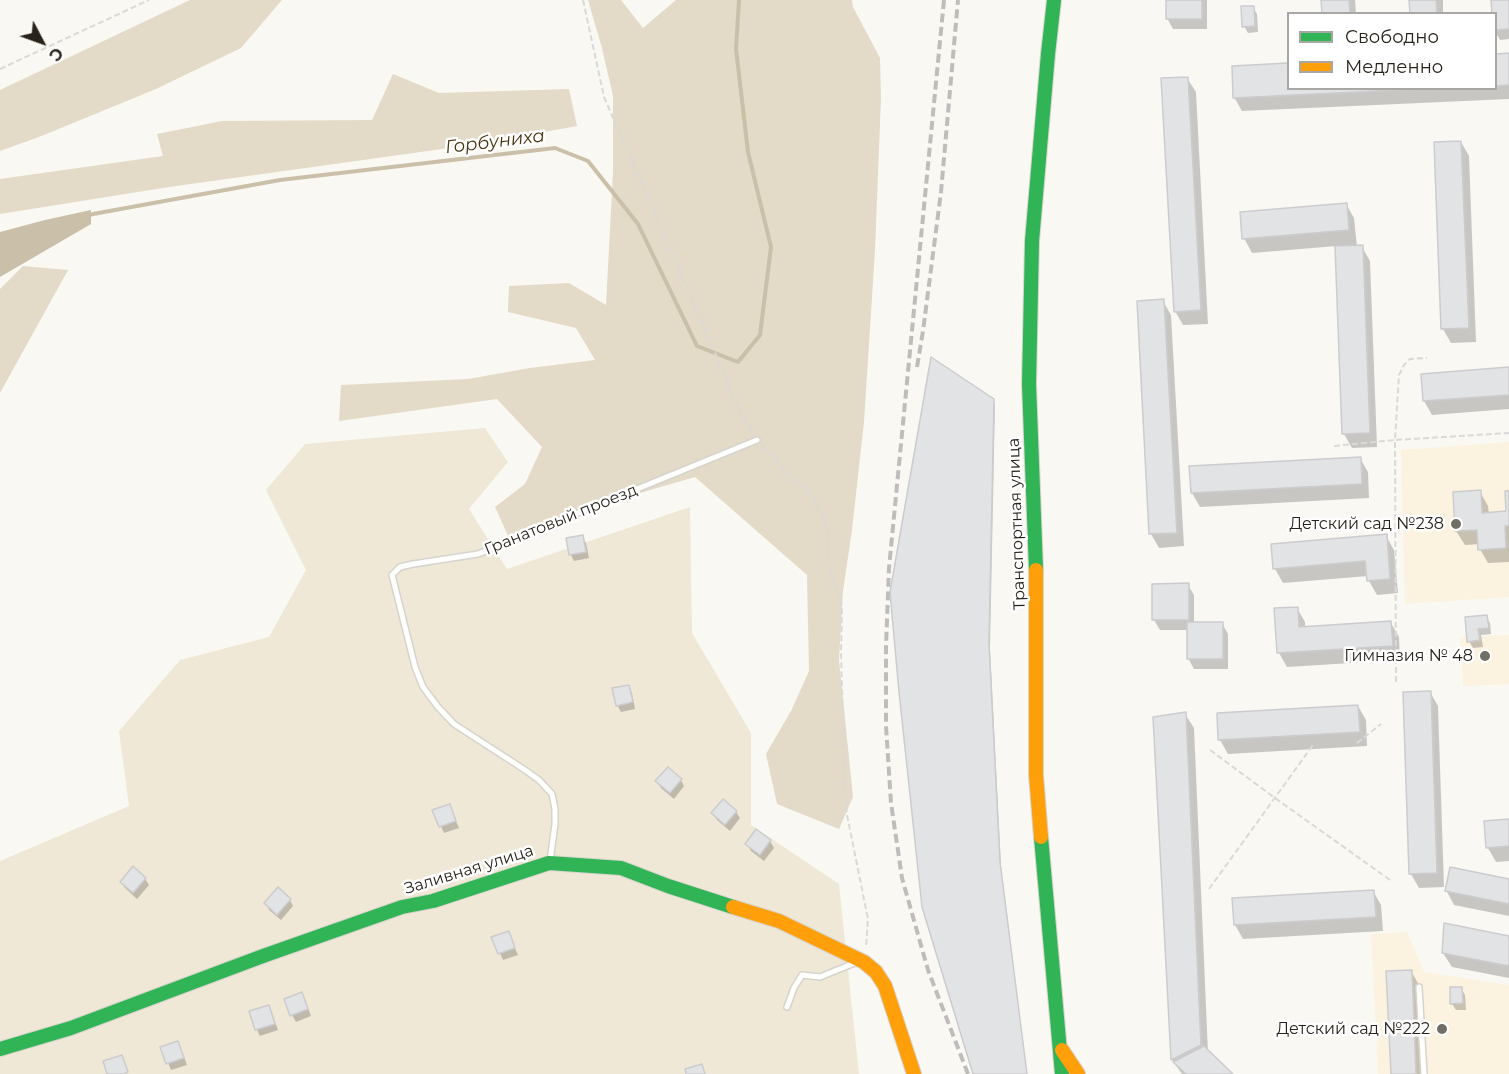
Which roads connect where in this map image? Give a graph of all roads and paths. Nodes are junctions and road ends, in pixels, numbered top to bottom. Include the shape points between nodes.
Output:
1 (148, 0) edge
2 (583, 0) edge
3 (1054, 0) edge
4 (0, 69) edge
5 (1427, 358) dead end
6 (1509, 433) edge
7 (757, 440) junction
8 (1395, 440) junction
9 (1334, 446) dead end
10 (1396, 682) dead end
11 (1381, 724) dead end
12 (1357, 743) dead end
13 (1313, 745) dead end
14 (1210, 750) dead end
15 (1275, 798) junction
16 (549, 863) junction
17 (1390, 880) dead end
18 (1209, 889) dead end
19 (863, 961) junction
20 (1419, 987) dead end
21 (787, 1007) dead end
22 (1060, 1046) junction
23 (0, 1049) edge
24 (914, 1074) edge
25 (1062, 1074) edge
26 (1078, 1074) edge
27 (1424, 1074) edge

1 - 4 path
2 - 7 path via 604,97 741,414
3 - 22 main road, Транспортная улица via 1032,241 1029,384 1036,575 1036,775
5 - 8 path via 1410,359 1399,375
6 - 8 path
7 - 16 lane, Гранатовый проезд via 478,554 400,567 392,576 423,687 454,724 539,780 552,794 555,824
7 - 19 path via 814,498 826,522 830,571 841,599 847,814 868,919
8 - 9 path
8 - 10 path
11 - 12 path
13 - 15 path
14 - 15 path
15 - 17 path
15 - 18 path
16 - 19 main road, Заливная улица via 621,868 779,921
16 - 23 main road, Заливная улица via 433,901 402,907 71,1028
19 - 21 lane via 820,976 802,975
19 - 24 main road, Заливная улица via 885,986
20 - 27 lane
22 - 25 main road, Транспортная улица
22 - 26 main road

